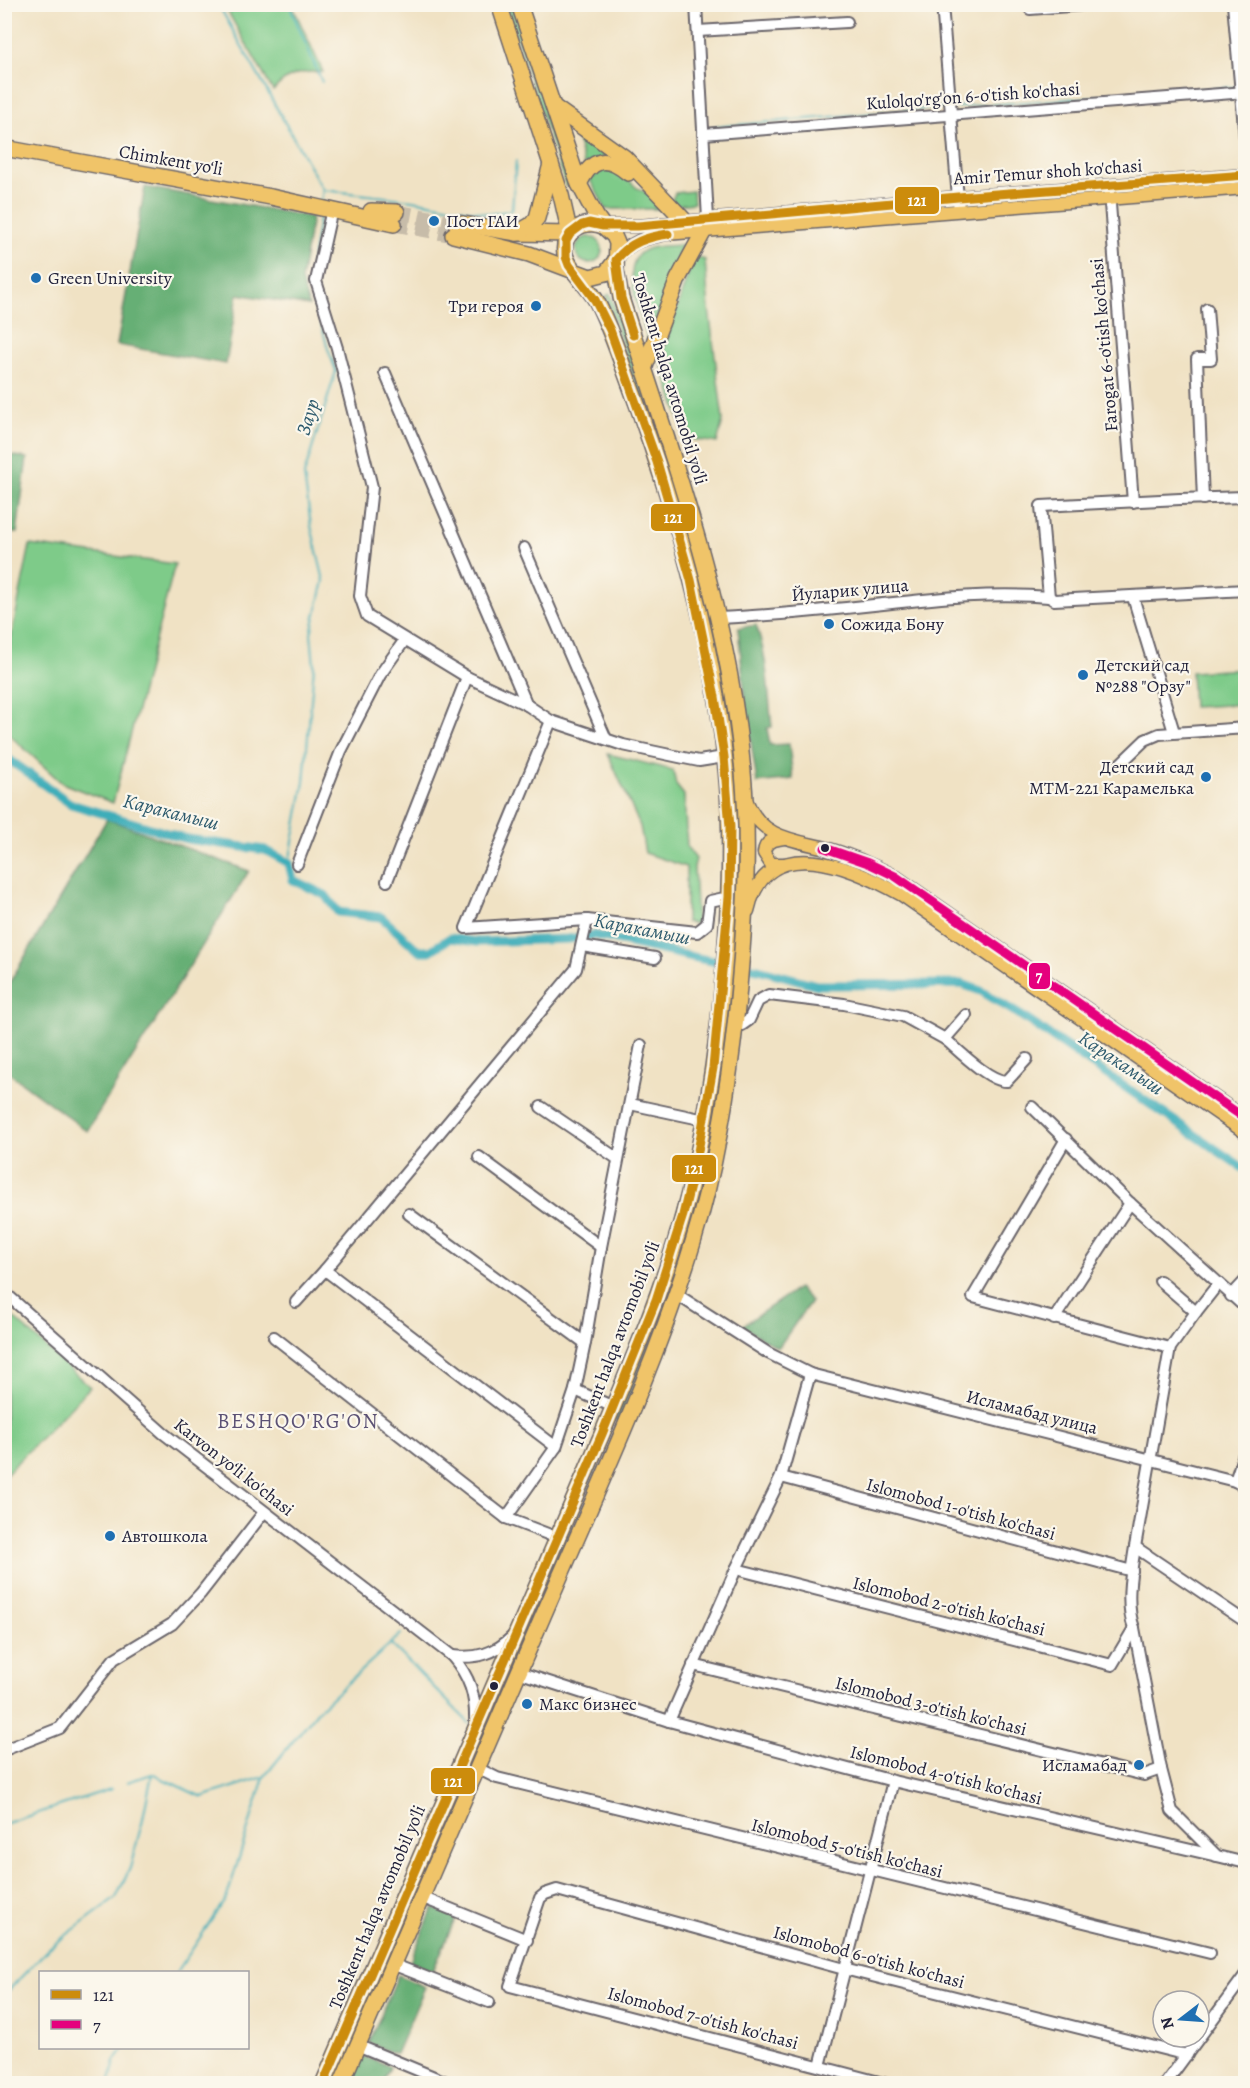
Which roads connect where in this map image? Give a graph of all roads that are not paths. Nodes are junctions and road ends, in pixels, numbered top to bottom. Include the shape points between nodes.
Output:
1 (499, 4) edge
2 (519, 4) edge
3 (696, 4) edge
4 (942, 4) edge
5 (1096, 4) edge
6 (1233, 4) edge
7 (1029, 9) dead end
8 (847, 22) dead end
9 (698, 31) junction
10 (1244, 92) edge
11 (554, 107) junction
12 (951, 113) junction
13 (703, 134) junction
14 (4, 148) edge
15 (1245, 150) edge
16 (551, 162) junction
17 (1245, 175) edge
18 (579, 184) junction
19 (652, 186) junction
20 (1108, 186) junction
21 (1245, 188) edge
22 (561, 195) junction
23 (958, 197) junction
24 (1109, 199) junction
25 (332, 209) junction
26 (959, 211) junction
27 (395, 218) tunnel mouth
28 (686, 222) junction
29 (706, 225) junction
30 (603, 226) junction
31 (517, 233) junction
32 (570, 234) junction
33 (540, 235) junction
34 (541, 258) junction
35 (616, 260) junction
36 (575, 271) junction
37 (1207, 309) dead end
38 (610, 330) junction
39 (644, 369) junction
40 (385, 373) dead end
41 (1245, 497) edge
42 (1203, 499) junction
43 (1133, 502) junction
44 (524, 548) dead end
45 (1245, 590) edge
46 (1049, 597) junction
47 (1133, 597) junction
48 (717, 618) junction
49 (404, 641) junction
50 (466, 676) junction
51 (733, 694) junction
52 (715, 697) junction
53 (527, 705) junction
54 (551, 721) junction
55 (1245, 728) edge
56 (1174, 732) junction
57 (606, 739) junction
58 (724, 757) junction
59 (1119, 765) dead end
60 (745, 798) junction
61 (785, 838) junction
62 (297, 864) dead end
63 (784, 864) junction
64 (387, 881) dead end
65 (729, 897) junction
66 (587, 920) junction
67 (745, 924) junction
68 (582, 946) junction
69 (655, 958) dead end
70 (966, 1015) dead end
71 (735, 1026) junction
72 (945, 1039) junction
73 (640, 1045) dead end
74 (1027, 1059) dead end
75 (630, 1104) junction
76 (542, 1107) dead end
77 (1032, 1107) dead end
78 (1245, 1119) edge
79 (705, 1120) junction
80 (1245, 1133) edge
81 (1066, 1139) junction
82 (479, 1157) dead end
83 (618, 1159) junction
84 (1130, 1203) junction
85 (409, 1214) dead end
86 (601, 1246) junction
87 (325, 1270) junction
88 (1245, 1280) edge
89 (1160, 1281) dead end
90 (1218, 1284) junction
91 (4, 1292) edge
92 (676, 1294) junction
93 (1231, 1296) junction
94 (296, 1302) dead end
95 (1245, 1308) edge
96 (1196, 1312) junction
97 (1054, 1319) junction
98 (274, 1337) dead end
99 (585, 1343) junction
100 (1170, 1348) junction
101 (810, 1374) junction
102 (575, 1390) junction
103 (609, 1405) dead end
104 (602, 1434) junction
105 (619, 1440) junction
106 (556, 1447) junction
107 (1245, 1448) edge
108 (1151, 1459) junction
109 (781, 1478) junction
110 (1236, 1480) junction
111 (1245, 1487) edge
112 (264, 1512) junction
113 (506, 1518) junction
114 (558, 1538) junction
115 (1135, 1547) junction
116 (736, 1569) junction
117 (1132, 1572) junction
118 (532, 1598) junction
119 (548, 1604) junction
120 (1245, 1622) edge
121 (1134, 1628) junction
122 (518, 1631) junction
123 (452, 1656) junction
124 (693, 1665) junction
125 (518, 1672) junction
126 (669, 1721) junction
127 (475, 1729) junction
128 (4, 1750) edge
129 (477, 1768) junction
130 (1161, 1769) junction
131 (893, 1781) junction
132 (1217, 1856) junction
133 (1245, 1863) edge
134 (870, 1871) junction
135 (421, 1897) junction
136 (527, 1940) junction
137 (1210, 1953) dead end
138 (392, 1965) junction
139 (844, 1969) junction
140 (1245, 1974) edge
141 (1236, 1988) junction
142 (1245, 1996) edge
143 (489, 2002) dead end
144 (357, 2045) junction
145 (1187, 2055) junction
146 (820, 2066) junction
147 (323, 2084) edge
148 (341, 2084) edge
149 (451, 2084) edge
150 (887, 2084) edge
151 (1165, 2084) edge

1 - 16 highway, Toshkent halqa avtomobil yo'li
2 - 11 highway, Toshkent halqa avtomobil yo'li
3 - 9 street
4 - 12 street
5 - 7 street
6 - 10 street
8 - 9 street
9 - 13 street
10 - 12 street, Kulolqo'rg'on 6-o'tish ko'chasi
10 - 15 street
11 - 18 highway, Toshkent halqa avtomobil yo'li
11 - 19 highway via 624,157
12 - 13 street, Kulolqo'rg'on 6-o'tish ko'chasi
12 - 23 street
13 - 29 street
14 - 25 highway, Chimkent yo‘li
16 - 22 highway, Toshkent halqa avtomobil yo'li
16 - 31 highway via 537,218
17 - 20 main road, Amir Temur shoh ko'chasi
18 - 19 highway via 591,166 606,160 643,187
18 - 30 highway, Toshkent halqa avtomobil yo'li
19 - 28 highway
20 - 23 main road, Amir Temur shoh ko'chasi
20 - 24 street, Farogat 6-o'tish ko'chasi
21 - 24 main road, Amir Temur shoh ko'chasi
22 - 32 highway, Toshkent halqa avtomobil yo'li
22 - 33 highway via 555,224
23 - 26 street
23 - 29 main road, Amir Temur shoh ko'chasi
24 - 26 main road, Amir Temur shoh ko'chasi
24 - 43 street, Farogat 6-o'tish ko'chasi
25 - 27 highway, Chimkent yo‘li
25 - 49 street via 316,280 372,486 360,596 367,616
26 - 29 main road, Amir Temur shoh ko'chasi
28 - 29 main road, Amir Temur shoh ko'chasi
28 - 30 main road, Amir Temur shoh ko'chasi
29 - 35 main road, Amir Temur shoh ko'chasi via 640,240
29 - 39 highway via 678,279
30 - 32 highway via 582,225
30 - 35 highway, Toshkent halqa avtomobil yo'li via 617,243
31 - 33 highway
31 - 34 highway via 454,229
32 - 33 highway
32 - 36 highway, Toshkent halqa avtomobil yo'li via 564,249
34 - 36 highway
34 - 38 highway via 578,290
35 - 36 highway, Toshkent halqa avtomobil yo'li via 612,268 598,276
35 - 39 highway, Toshkent halqa avtomobil yo'li via 621,298
36 - 38 highway, Toshkent halqa avtomobil yo'li via 596,300
37 - 42 street via 1211,359 1197,359
38 - 52 highway, Toshkent halqa avtomobil yo'li via 680,540
39 - 48 highway, Toshkent halqa avtomobil yo'li via 696,535
40 - 53 street
41 - 42 street
42 - 43 street
43 - 46 street via 1041,506
44 - 57 street
45 - 47 street, Йуларик улица
46 - 47 street, Йуларик улица
46 - 48 street, Йуларик улица via 1015,593 951,597
47 - 56 street
48 - 51 highway, Toshkent halqa avtomobil yo'li
49 - 50 street
49 - 62 street via 380,675 340,751
50 - 53 street
50 - 64 street
51 - 52 highway
51 - 60 highway, Toshkent halqa avtomobil yo'li
52 - 58 highway, Toshkent halqa avtomobil yo'li
53 - 54 street
54 - 57 street
54 - 66 street via 466,928
55 - 56 street
56 - 59 street via 1145,740
57 - 58 street via 699,761
58 - 65 highway, Toshkent halqa avtomobil yo'li via 730,827
60 - 61 main road via 762,826
60 - 67 highway, Toshkent halqa avtomobil yo'li
61 - 63 main road via 769,842 764,854 771,864
61 - 78 main road via 848,856 895,876
63 - 67 main road via 758,886
63 - 80 main road via 803,860 827,863 871,878 902,895
65 - 66 street via 710,901 707,924 697,932
65 - 79 highway, Toshkent halqa avtomobil yo'li
66 - 68 street
67 - 71 highway, Toshkent halqa avtomobil yo'li
68 - 69 street
68 - 87 street via 576,969
70 - 72 street
71 - 72 street via 749,1020 758,1001 769,995 844,1004 903,1017
71 - 92 highway, Toshkent halqa avtomobil yo'li via 713,1163
72 - 74 street via 1002,1081 1007,1081
73 - 75 street
75 - 79 street
75 - 83 street
76 - 83 street
77 - 81 street
79 - 104 highway, Toshkent halqa avtomobil yo'li via 666,1272
81 - 84 street
81 - 97 street via 974,1297
82 - 86 street
83 - 86 street
84 - 90 street
84 - 97 street
85 - 99 street
86 - 99 street
87 - 94 street
87 - 106 street
88 - 93 street
89 - 96 street
90 - 93 street
90 - 96 street
91 - 112 street, Karvon yo‘li ko'chasi via 163,1433
92 - 101 street, Исламабад улица via 768,1353
92 - 105 highway, Toshkent halqa avtomobil yo'li
93 - 95 street
96 - 100 street
97 - 100 street
98 - 113 street
99 - 102 street
100 - 108 street
101 - 108 street, Исламабад улица
101 - 109 street
102 - 103 street
102 - 106 street
104 - 105 highway
104 - 114 highway, Toshkent halqa avtomobil yo'li
105 - 119 highway, Toshkent halqa avtomobil yo'li
106 - 113 street
107 - 110 street
108 - 110 street, Исламабад улица
108 - 115 street
109 - 116 street
109 - 117 street, Islomobod 1-o'tish ko'chasi
110 - 111 street, Исламабад улица
112 - 123 street, Karvon yo‘li ko'chasi
112 - 128 street via 172,1624 114,1659 60,1728
113 - 114 street
114 - 118 highway, Toshkent halqa avtomobil yo'li
115 - 117 street
115 - 120 street
116 - 121 street, Islomobod 2-o'tish ko'chasi via 1112,1665
116 - 124 street
117 - 121 street via 1130,1618
118 - 119 highway
118 - 122 highway, Toshkent halqa avtomobil yo'li
119 - 125 highway, Toshkent halqa avtomobil yo'li
121 - 130 street
122 - 123 street via 494,1651 471,1657
122 - 127 highway, Toshkent halqa avtomobil yo'li
123 - 127 street, Karvon yo‘li ko'chasi via 472,1689
124 - 126 street
124 - 130 street, Islomobod 3-o'tish ko'chasi via 1144,1775
125 - 126 street, Islomobod 4-o'tish ko'chasi
125 - 129 highway, Toshkent halqa avtomobil yo'li
126 - 131 street, Islomobod 4-o'tish ko'chasi
127 - 147 highway, Toshkent halqa avtomobil yo'li
129 - 134 street, Islomobod 5-o'tish ko'chasi via 496,1778
129 - 135 highway, Toshkent halqa avtomobil yo'li
130 - 132 street via 1172,1810
131 - 132 street, Islomobod 4-o'tish ko'chasi
131 - 134 street
132 - 133 street, Islomobod 4-o'tish ko'chasi
134 - 137 street, Islomobod 5-o'tish ko'chasi
134 - 139 street
135 - 136 street
135 - 138 highway, Toshkent halqa avtomobil yo'li
136 - 139 street, Islomobod 6-o'tish ko'chasi via 537,1904 545,1894 557,1890
136 - 146 street, Islomobod 7-o'tish ko'chasi via 510,1986
138 - 143 street
138 - 144 highway, Toshkent halqa avtomobil yo'li
139 - 145 street, Islomobod 6-o'tish ko'chasi
139 - 146 street
140 - 141 street
141 - 142 street
141 - 145 street
144 - 148 highway, Toshkent halqa avtomobil yo'li
144 - 149 street
145 - 151 street
146 - 150 street, Islomobod 7-o'tish ko'chasi

